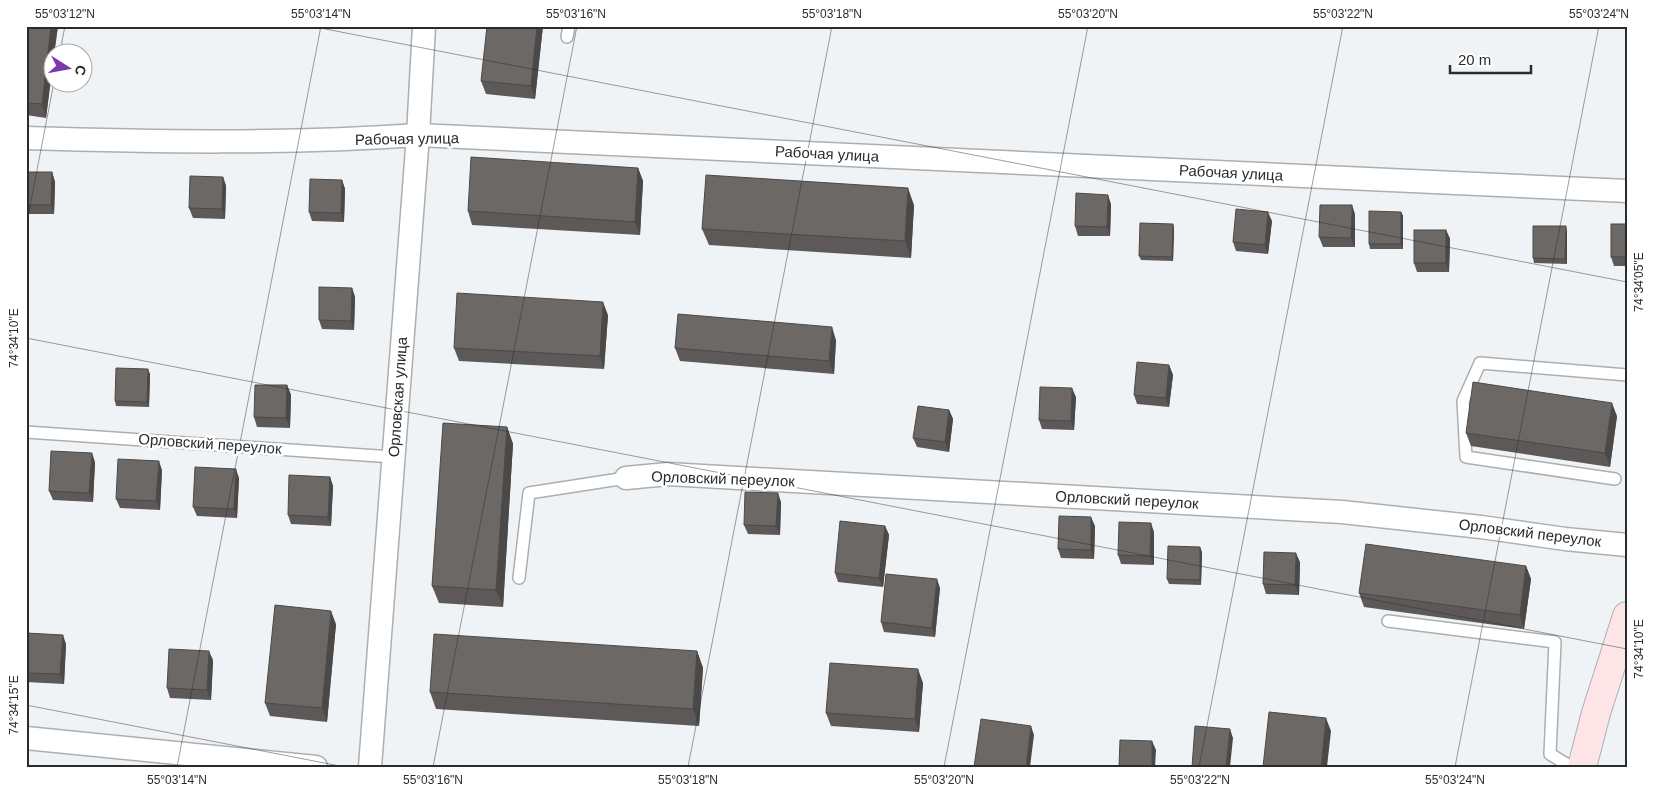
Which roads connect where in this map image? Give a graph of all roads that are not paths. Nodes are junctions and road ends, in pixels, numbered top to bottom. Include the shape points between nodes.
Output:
1 (424, 26) edge
2 (418, 135) junction
3 (26, 138) edge
4 (1627, 191) edge
5 (1627, 375) edge
6 (26, 432) edge
7 (393, 457) junction
8 (626, 478) joint
9 (1615, 479) dead end
10 (1627, 544) edge
11 (519, 578) dead end
12 (1627, 616) edge
13 (1388, 621) dead end
14 (26, 738) edge
15 (316, 767) edge
16 (370, 767) edge
17 (1571, 767) edge
18 (1582, 767) edge

1 - 2 street, Орловская улица
2 - 3 street, Рабочая улица via 341,140 166,142
2 - 4 street, Рабочая улица
2 - 7 street, Орловская улица
5 - 9 lane via 1480,363 1463,401 1466,457
6 - 7 lane, Орловский переулок
7 - 16 street, Орловская улица
8 - 10 street, Орловский переулок via 668,474 1342,512
8 - 11 lane via 529,493
12 - 18 street
13 - 17 lane via 1556,642 1550,754
14 - 15 street

